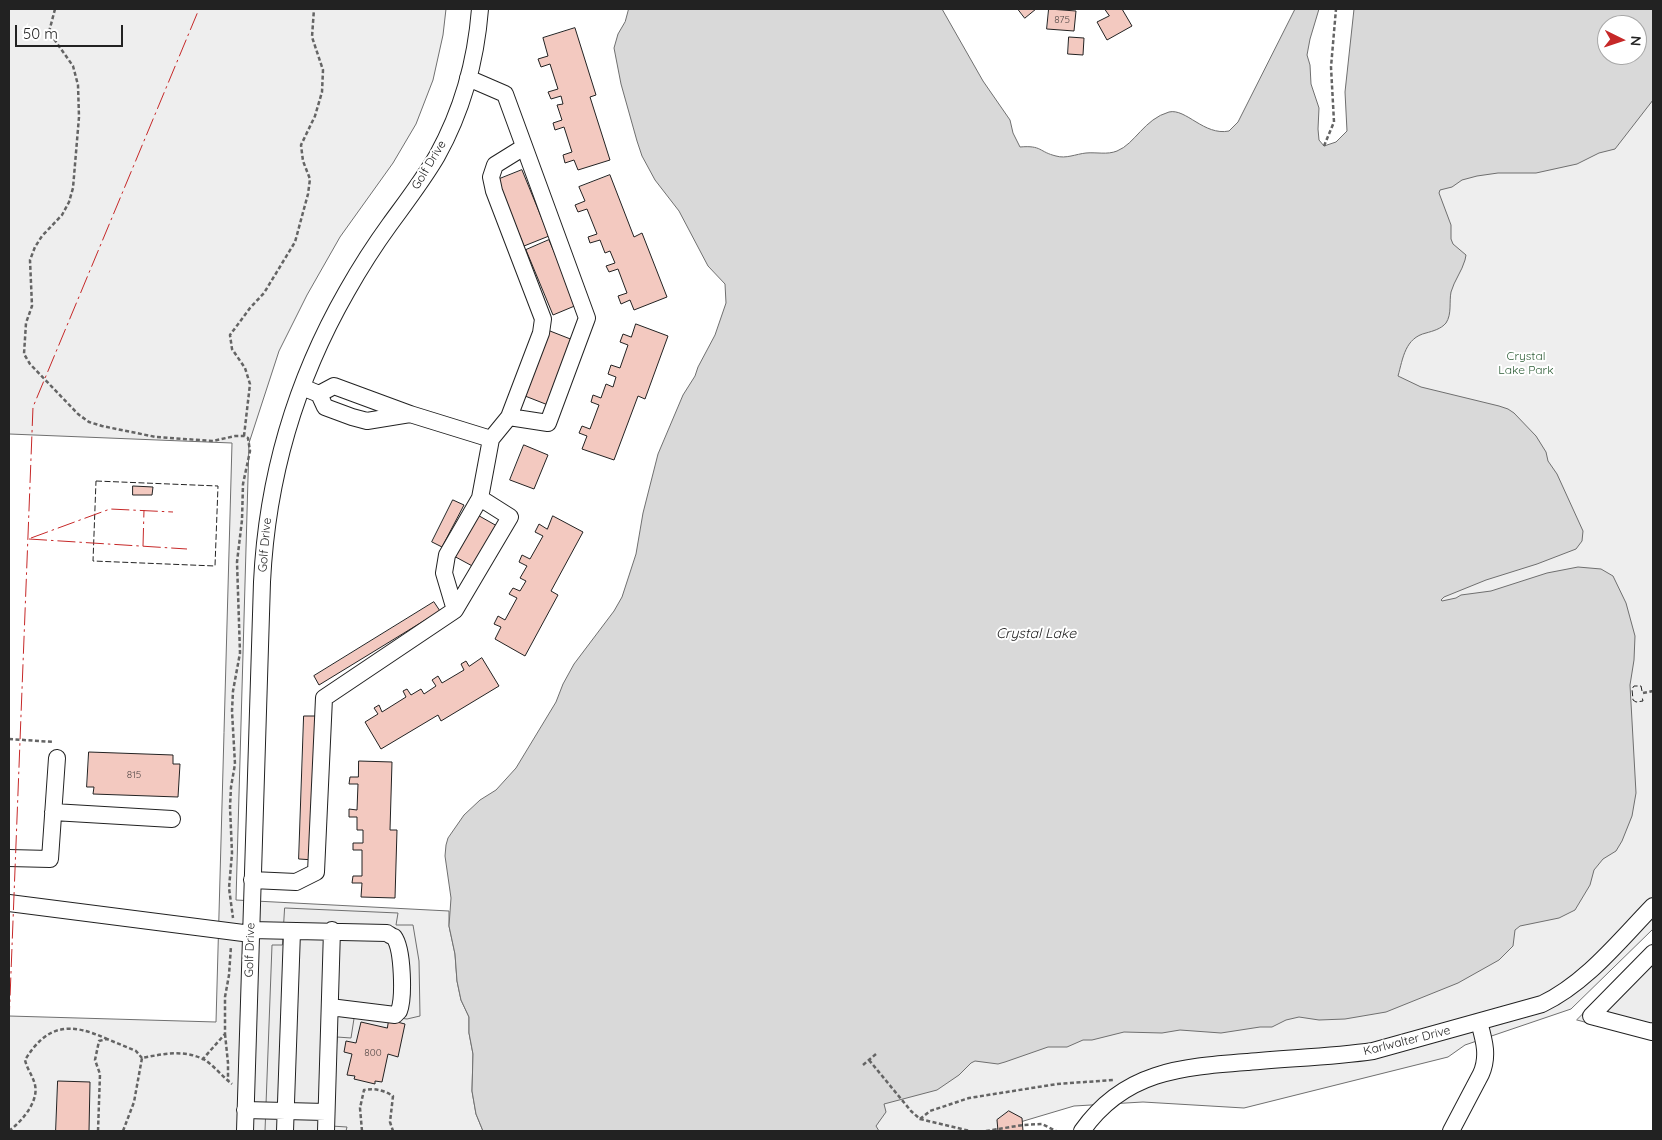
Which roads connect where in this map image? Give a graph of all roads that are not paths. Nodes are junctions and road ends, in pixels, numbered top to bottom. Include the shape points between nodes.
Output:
1 (480, 9) edge
2 (468, 78) junction
3 (524, 147) junction
4 (302, 387) junction
5 (319, 394) junction
6 (410, 414) junction
7 (509, 417) junction
8 (491, 439) junction
9 (480, 498) junction
10 (455, 610) junction
11 (57, 758) road end
12 (53, 812) junction
13 (172, 819) dead end
14 (9, 858) edge
15 (252, 880) junction
16 (9, 903) edge
17 (1653, 906) edge
18 (332, 930) junction
19 (251, 932) junction
20 (292, 932) junction
21 (1653, 954) edge
22 (330, 1007) junction
23 (1479, 1022) junction
24 (1653, 1031) edge
25 (245, 1104) junction
26 (286, 1111) junction
27 (326, 1112) junction
28 (244, 1131) edge
29 (285, 1131) edge
30 (326, 1131) edge
31 (1082, 1131) edge
32 (1451, 1131) edge

1 - 2 street, Golf Drive
2 - 3 street via 505,94
2 - 4 street, Golf Drive via 441,148 348,290 325,332
3 - 7 street via 495,165 491,176 543,318 541,333
3 - 7 street via 587,318 548,423
4 - 5 street
4 - 15 street, Golf Drive via 276,472 263,551
5 - 6 street via 334,386
5 - 6 street via 325,407 352,417 367,420
6 - 8 street
7 - 8 street
8 - 9 street
9 - 10 street via 447,555 444,573
9 - 10 street via 510,517
10 - 15 street via 324,698 316,872 296,882
11 - 12 street
12 - 13 street
12 - 14 street via 50,859
15 - 19 street, Golf Drive
16 - 19 street
17 - 23 street, Karlwalter Drive via 1562,993 1530,1008
18 - 20 street
18 - 22 street
18 - 22 street via 387,933 394,937 402,974 401,1006 395,1016
19 - 20 street
19 - 25 street, Golf Drive
20 - 26 street
21 - 24 street via 1591,1016
22 - 27 street
23 - 31 street, Karlwalter Drive via 1367,1052 1173,1070 1144,1080 1119,1094
23 - 32 street via 1485,1046 1483,1069
25 - 26 street
25 - 28 street, Golf Drive
26 - 27 street
26 - 29 street
27 - 30 street

